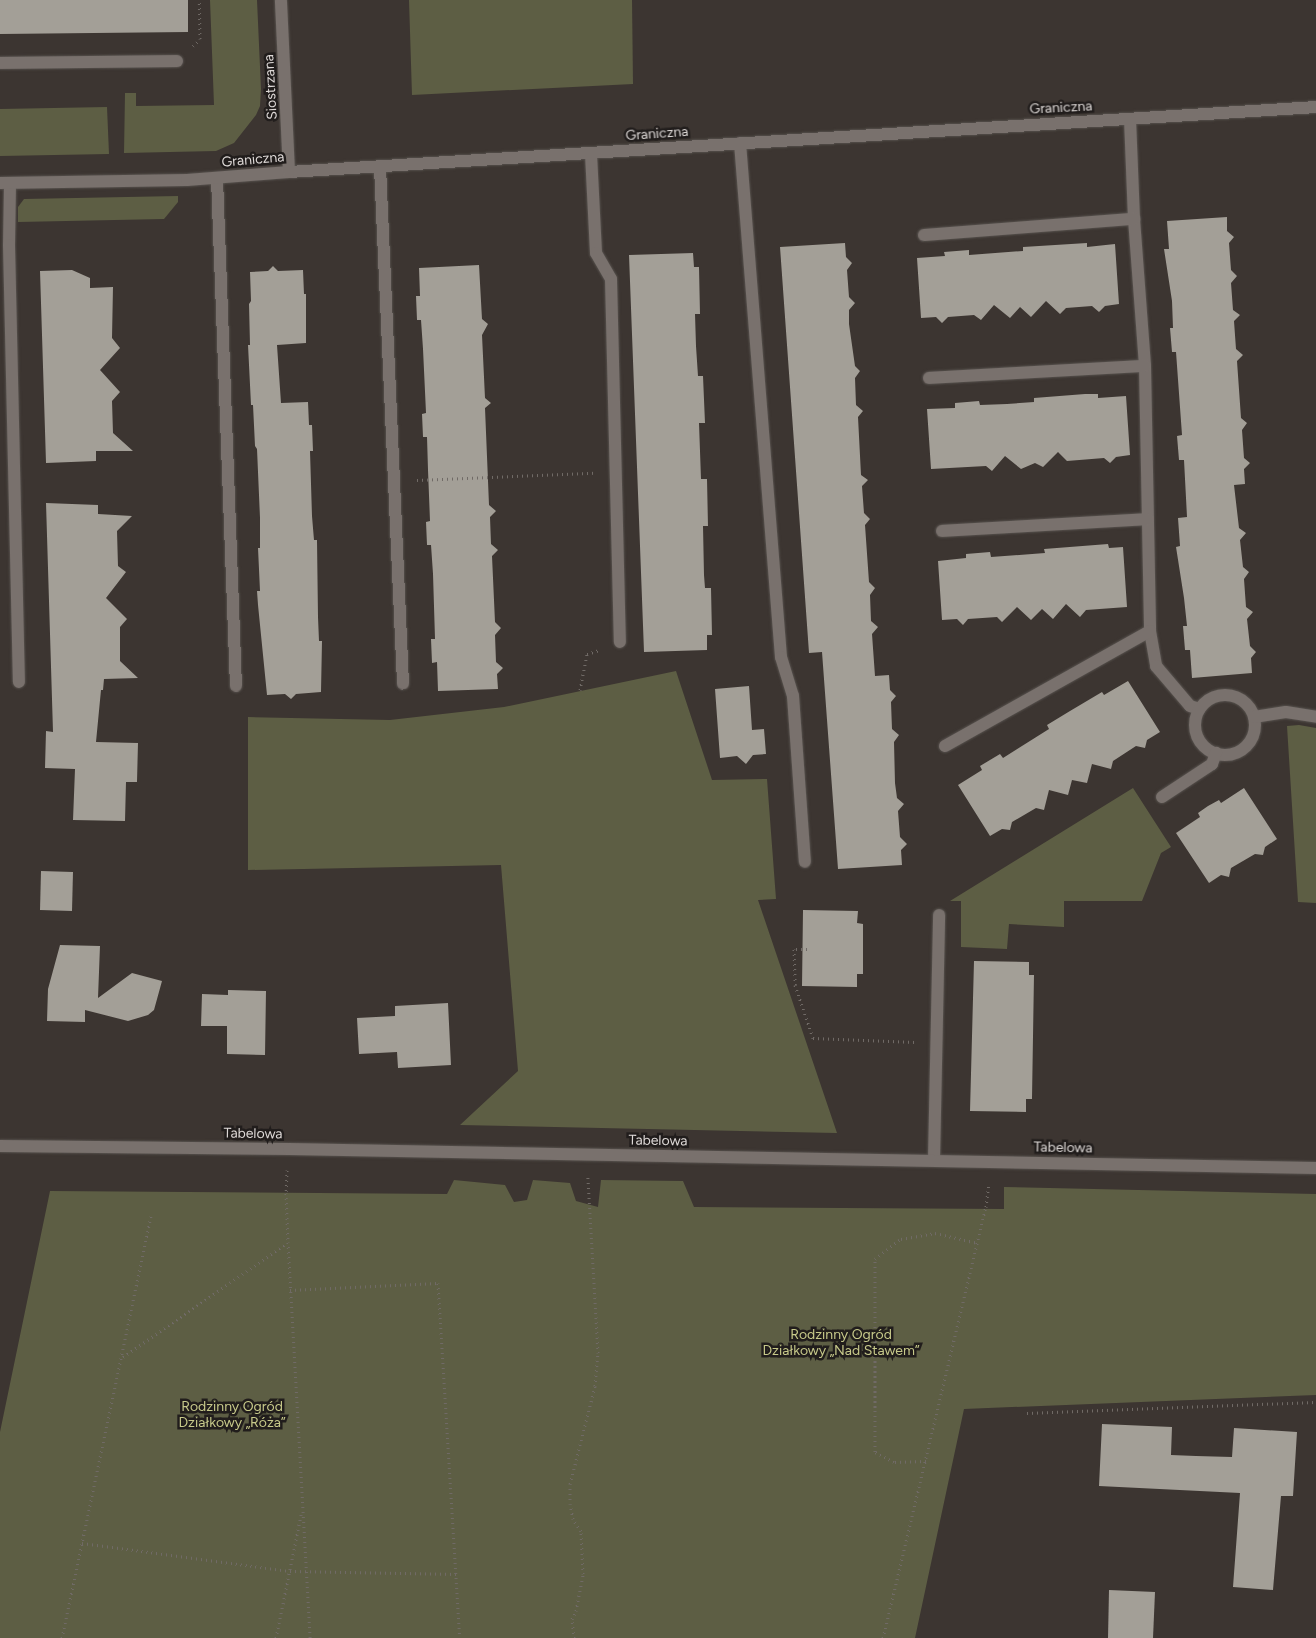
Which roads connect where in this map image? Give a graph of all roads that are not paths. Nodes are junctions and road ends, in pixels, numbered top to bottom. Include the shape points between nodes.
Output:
1 (282, 0) edge
2 (177, 60) road end
3 (0, 63) edge
4 (1316, 107) edge
5 (1130, 119) junction
6 (740, 143) junction
7 (591, 154) junction
8 (380, 167) junction
9 (289, 172) junction
10 (217, 178) junction
11 (5, 183) edge
12 (1134, 219) junction
13 (924, 235) dead end
14 (1145, 366) junction
15 (929, 378) dead end
16 (1148, 519) junction
17 (942, 531) dead end
18 (1150, 631) junction
19 (620, 642) road end
20 (19, 682) dead end
21 (403, 683) dead end
22 (236, 686) dead end
23 (1200, 709) junction
24 (1254, 717) junction
25 (1316, 717) edge
26 (945, 746) dead end
27 (1216, 753) junction
28 (1162, 797) dead end
29 (805, 862) dead end
30 (939, 914) dead end
31 (0, 1146) edge
32 (934, 1160) junction
33 (1316, 1168) edge

1 - 9 street, Siostrzana
2 - 3 street
4 - 5 street, Graniczna
5 - 6 street, Graniczna
5 - 12 street
6 - 7 street, Graniczna
6 - 29 street via 780,657 793,696
7 - 8 street, Graniczna
7 - 19 street via 596,253 610,279
8 - 9 street, Graniczna
8 - 21 street
9 - 10 street, Graniczna
10 - 11 street, Graniczna
10 - 22 street
11 - 20 street
12 - 13 street
12 - 14 street
14 - 15 street
14 - 16 street
16 - 17 street
16 - 18 street
18 - 23 street via 1156,666 1190,706
18 - 26 street
23 - 24 street via 1207,701 1226,695 1244,701
23 - 27 street via 1196,729 1198,739 1204,747
24 - 25 street via 1286,712
24 - 27 street via 1255,726 1249,744 1232,754
27 - 28 street via 1212,764
30 - 32 street
31 - 32 street, Tabelowa
32 - 33 street, Tabelowa

